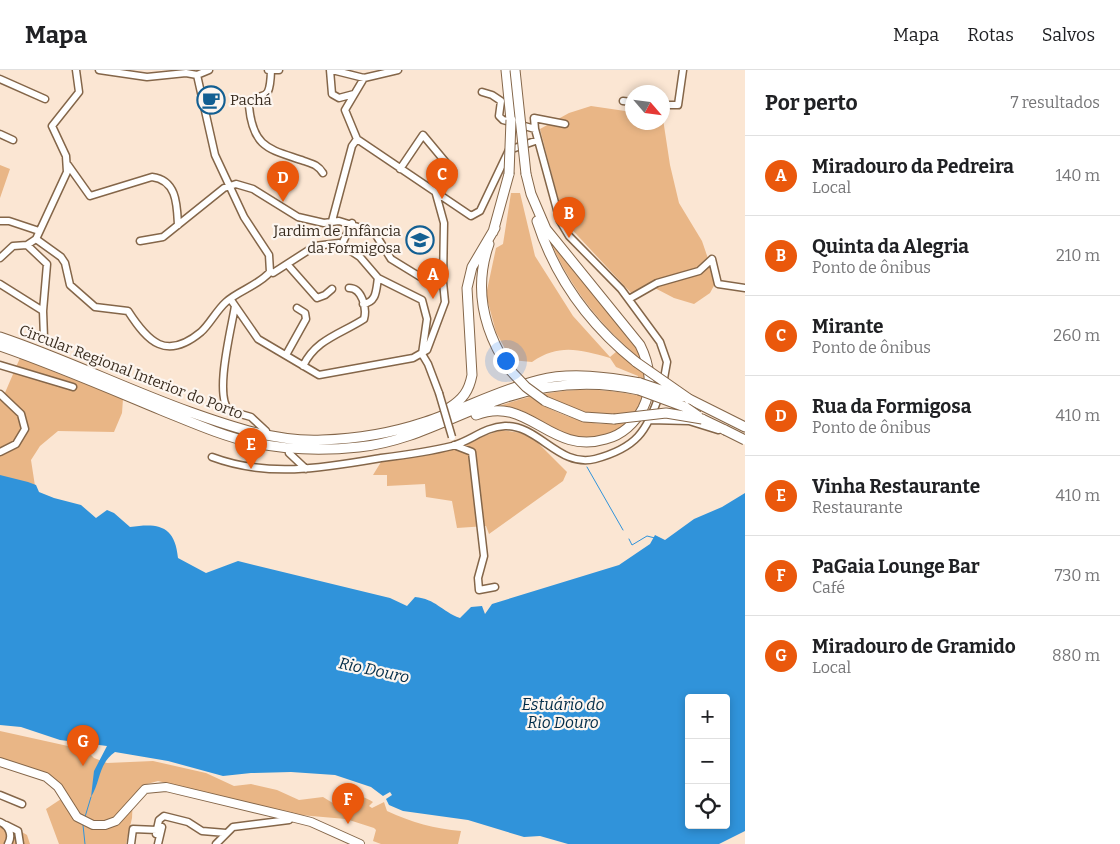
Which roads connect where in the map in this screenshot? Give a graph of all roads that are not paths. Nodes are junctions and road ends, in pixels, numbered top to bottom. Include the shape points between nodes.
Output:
1 (76, 70) edge
2 (99, 70) edge
3 (209, 70) edge
4 (270, 70) edge
5 (279, 70) edge
6 (331, 70) edge
7 (398, 70) edge
8 (506, 70) edge
9 (514, 70) edge
10 (683, 70) edge
11 (197, 75) junction
12 (364, 78) junction
13 (0, 79) edge
14 (482, 92) dead end
15 (354, 94) junction
16 (45, 99) dead end
17 (670, 105) edge
18 (565, 124) dead end
19 (535, 129) junction
20 (0, 134) edge
21 (356, 139) junction
22 (13, 140) dead end
23 (538, 140) junction
24 (68, 165) junction
25 (400, 168) junction
26 (452, 171) dead end
27 (323, 173) dead end
28 (230, 185) junction
29 (436, 194) junction
30 (531, 194) junction
31 (0, 221) edge
32 (332, 221) junction
33 (352, 223) junction
34 (178, 225) junction
35 (495, 228) junction
36 (39, 231) junction
37 (36, 239) junction
38 (140, 241) dead end
39 (342, 244) junction
40 (27, 245) junction
41 (0, 258) edge
42 (287, 264) junction
43 (270, 272) junction
44 (378, 278) junction
45 (442, 282) junction
46 (0, 284) edge
47 (349, 288) dead end
48 (745, 288) edge
49 (332, 289) dead end
50 (629, 299) junction
51 (233, 303) junction
52 (363, 304) junction
53 (298, 308) dead end
54 (43, 311) junction
55 (0, 337) edge
56 (44, 338) dead end
57 (0, 346) edge
58 (422, 354) junction
59 (286, 355) junction
60 (0, 365) edge
61 (303, 366) junction
62 (639, 386) junction
63 (73, 387) dead end
64 (0, 394) edge
65 (689, 399) junction
66 (702, 419) junction
67 (650, 420) junction
68 (419, 428) junction
69 (745, 428) edge
70 (266, 431) dead end
71 (745, 440) edge
72 (454, 445) junction
73 (0, 452) edge
74 (289, 453) dead end
75 (212, 457) dead end
76 (306, 469) junction
77 (495, 587) dead end
78 (0, 762) edge
79 (0, 795) edge
80 (22, 804) dead end
81 (164, 816) junction
82 (291, 817) junction
83 (3, 823) edge
84 (226, 833) junction
85 (8, 844) edge
86 (20, 844) edge
87 (131, 844) edge
88 (158, 844) edge
89 (216, 844) edge
90 (360, 844) edge

1 - 24 street via 79,92 52,126
2 - 11 street via 147,78 186,73
3 - 11 street
4 - 5 street
4 - 27 street via 269,92 249,106 259,141 266,147 315,165
6 - 12 street
6 - 15 street via 331,91 335,97
7 - 12 street
8 - 35 highway, bridge via 511,128 509,174
9 - 30 highway, bridge
10 - 17 street via 678,105
11 - 28 street via 215,155
12 - 15 street
13 - 16 street
14 - 19 street via 501,101 498,116 503,120
15 - 21 street via 345,110
18 - 19 street via 534,118
19 - 23 street
20 - 22 street
21 - 25 street
21 - 32 street
23 - 29 street via 509,150 476,215 465,214
23 - 50 street via 560,221 569,236
24 - 34 street via 90,196 161,178 174,191
24 - 36 street
25 - 26 street via 423,135
25 - 29 street
28 - 32 street via 253,188 298,217 324,223
28 - 34 street
28 - 43 street via 244,218 269,255
29 - 45 street via 444,223
30 - 65 highway, bridge via 543,239 568,287 595,323 636,362
30 - 68 highway via 546,229 644,353 650,378 642,409 623,431 594,442 566,440 509,411 485,412 438,430
31 - 36 street
32 - 33 street
33 - 39 street
33 - 45 street via 378,234 391,259 422,278
34 - 38 street via 163,237
35 - 66 highway, bridge via 482,274 483,312 490,337 509,370 526,387 545,401 584,417 614,419 666,413
35 - 68 highway via 472,267 467,288 470,387 458,402
36 - 37 street
37 - 40 street
37 - 51 street via 61,257 74,290 95,307 128,310 151,342 159,346 177,346 201,332 227,300
39 - 42 street via 315,246
39 - 44 street via 360,257
40 - 41 street via 13,246
40 - 54 street via 47,264
42 - 43 street
42 - 49 street via 317,298
43 - 51 street
44 - 52 street via 374,298
44 - 58 street via 422,300 427,319
45 - 58 street via 443,312 433,339
46 - 54 street
47 - 52 street via 360,293
48 - 50 street via 718,284 712,259 699,271 657,283
50 - 67 street via 660,342 667,362
51 - 59 street via 258,339
51 - 70 street via 223,400 230,411 250,417
52 - 61 street via 364,319 320,343
53 - 59 street via 305,313 306,319
54 - 56 street
55 - 68 highway, Circular Regional Interior do Porto via 172,406 248,432 320,441
57 - 68 highway, Circular Regional Interior do Porto via 205,428 254,443 320,450 360,447
58 - 61 street via 325,376
58 - 72 street, bridge via 439,393
59 - 61 street
60 - 63 street
62 - 65 highway, Circular Regional Interior do Porto, bridge
62 - 66 highway, Circular Regional Interior do Porto, bridge via 685,407
62 - 68 highway, Circular Regional Interior do Porto via 584,383 540,388
64 - 73 street via 21,414 25,429 16,444
65 - 69 highway
66 - 71 highway, bridge
67 - 69 street via 689,421 741,433
67 - 72 street via 643,433 630,444 586,460 569,457 527,430 514,427 485,430
72 - 76 street
72 - 77 street via 472,452 484,556 478,578 479,590
74 - 76 street
75 - 76 street via 239,467
78 - 82 main road via 46,777 58,787 77,817 93,825 116,821 139,794 155,787
79 - 80 street
81 - 84 street via 188,822 202,830
81 - 87 street via 159,820 156,832 133,829
81 - 88 street
82 - 84 street via 289,820 236,826
82 - 90 main road via 311,822
83 - 85 street via 10,836
83 - 86 street via 18,831
84 - 89 street

